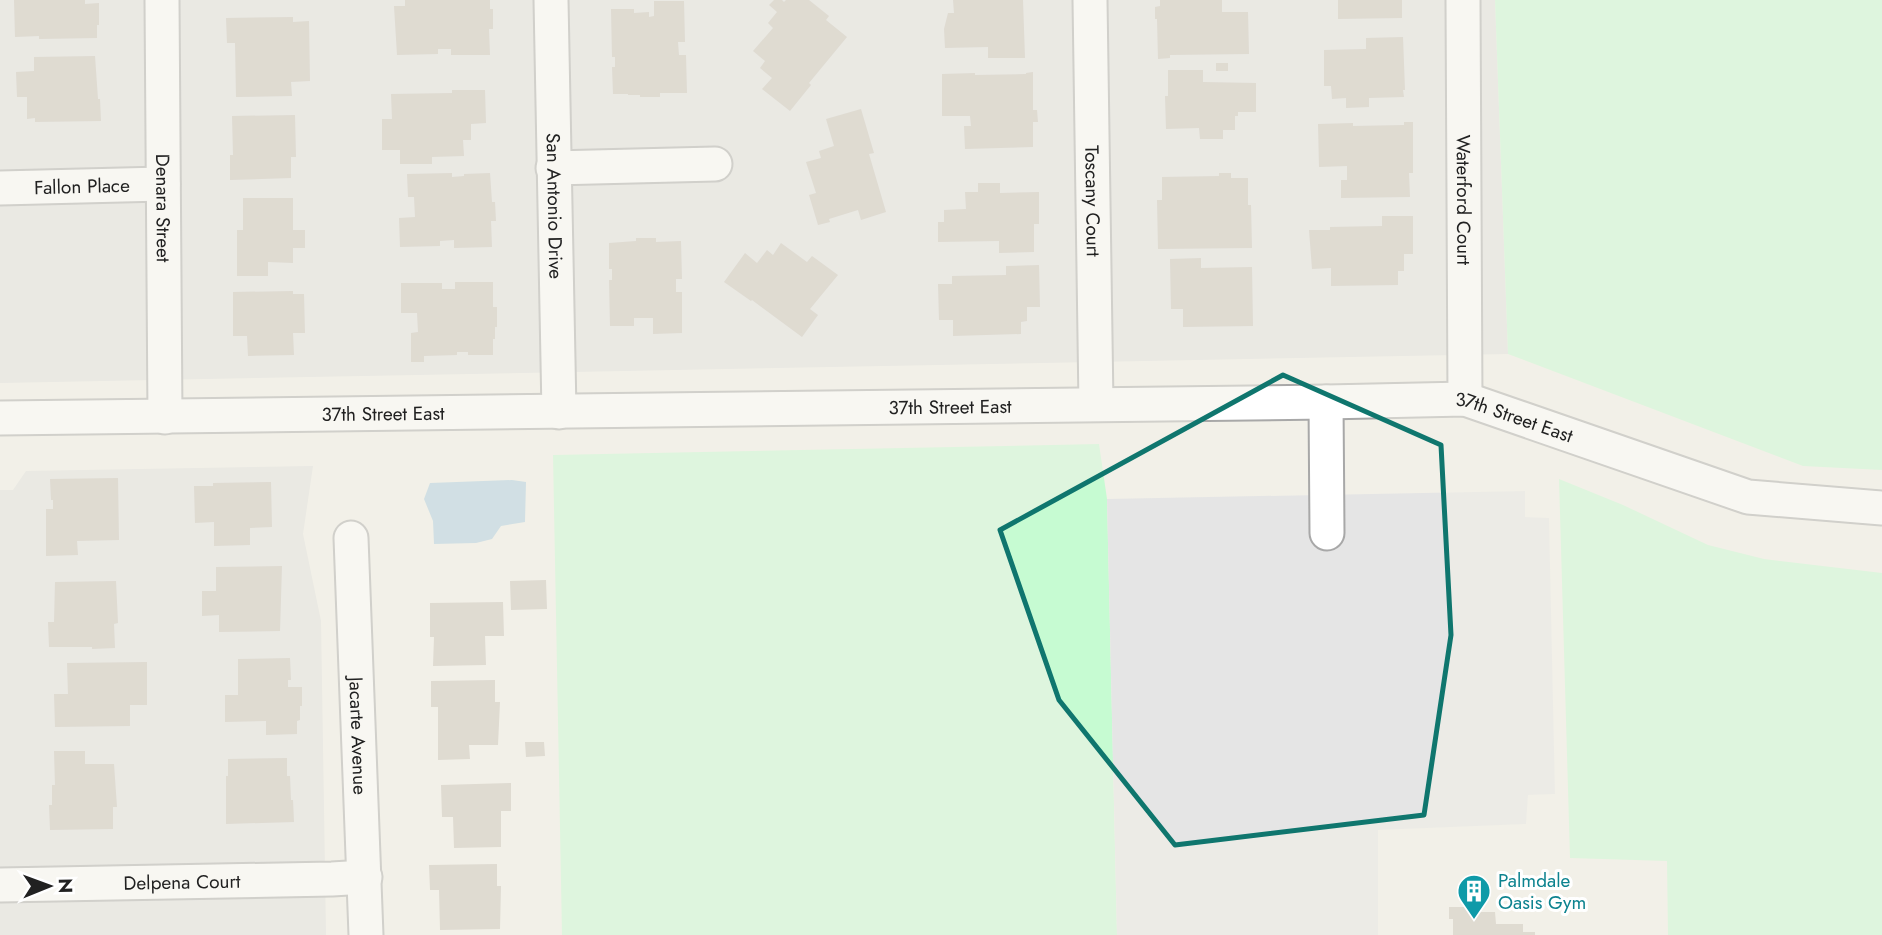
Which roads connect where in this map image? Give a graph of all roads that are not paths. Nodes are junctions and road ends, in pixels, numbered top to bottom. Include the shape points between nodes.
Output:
1 (162, 0) edge
2 (551, 0) edge
3 (1090, 0) edge
4 (1463, 0) edge
5 (715, 164) dead end
6 (553, 168) junction
7 (163, 184) junction
8 (0, 188) edge
9 (1465, 399) junction
10 (1326, 402) junction
11 (1096, 404) junction
12 (559, 412) junction
13 (165, 417) junction
14 (0, 418) edge
15 (1882, 508) edge
16 (1327, 533) dead end
17 (351, 538) dead end
18 (365, 877) junction
19 (0, 885) edge
20 (366, 935) edge

1 - 7 street, Denara Street
2 - 6 street, San Antonio Drive
3 - 11 street, Toscany Court
4 - 9 street, Waterford Court
5 - 6 street
6 - 12 street, San Antonio Drive
7 - 8 street, Fallon Place
7 - 13 street, Denara Street
9 - 10 street, 37th Street East
9 - 15 street, 37th Street East via 1748,497
10 - 11 street, 37th Street East
10 - 16 street
11 - 12 street, 37th Street East
12 - 13 street, 37th Street East
13 - 14 street, 37th Street East
17 - 18 street, Jacarte Avenue
18 - 19 street, Delpena Court
18 - 20 street, Jacarte Avenue

